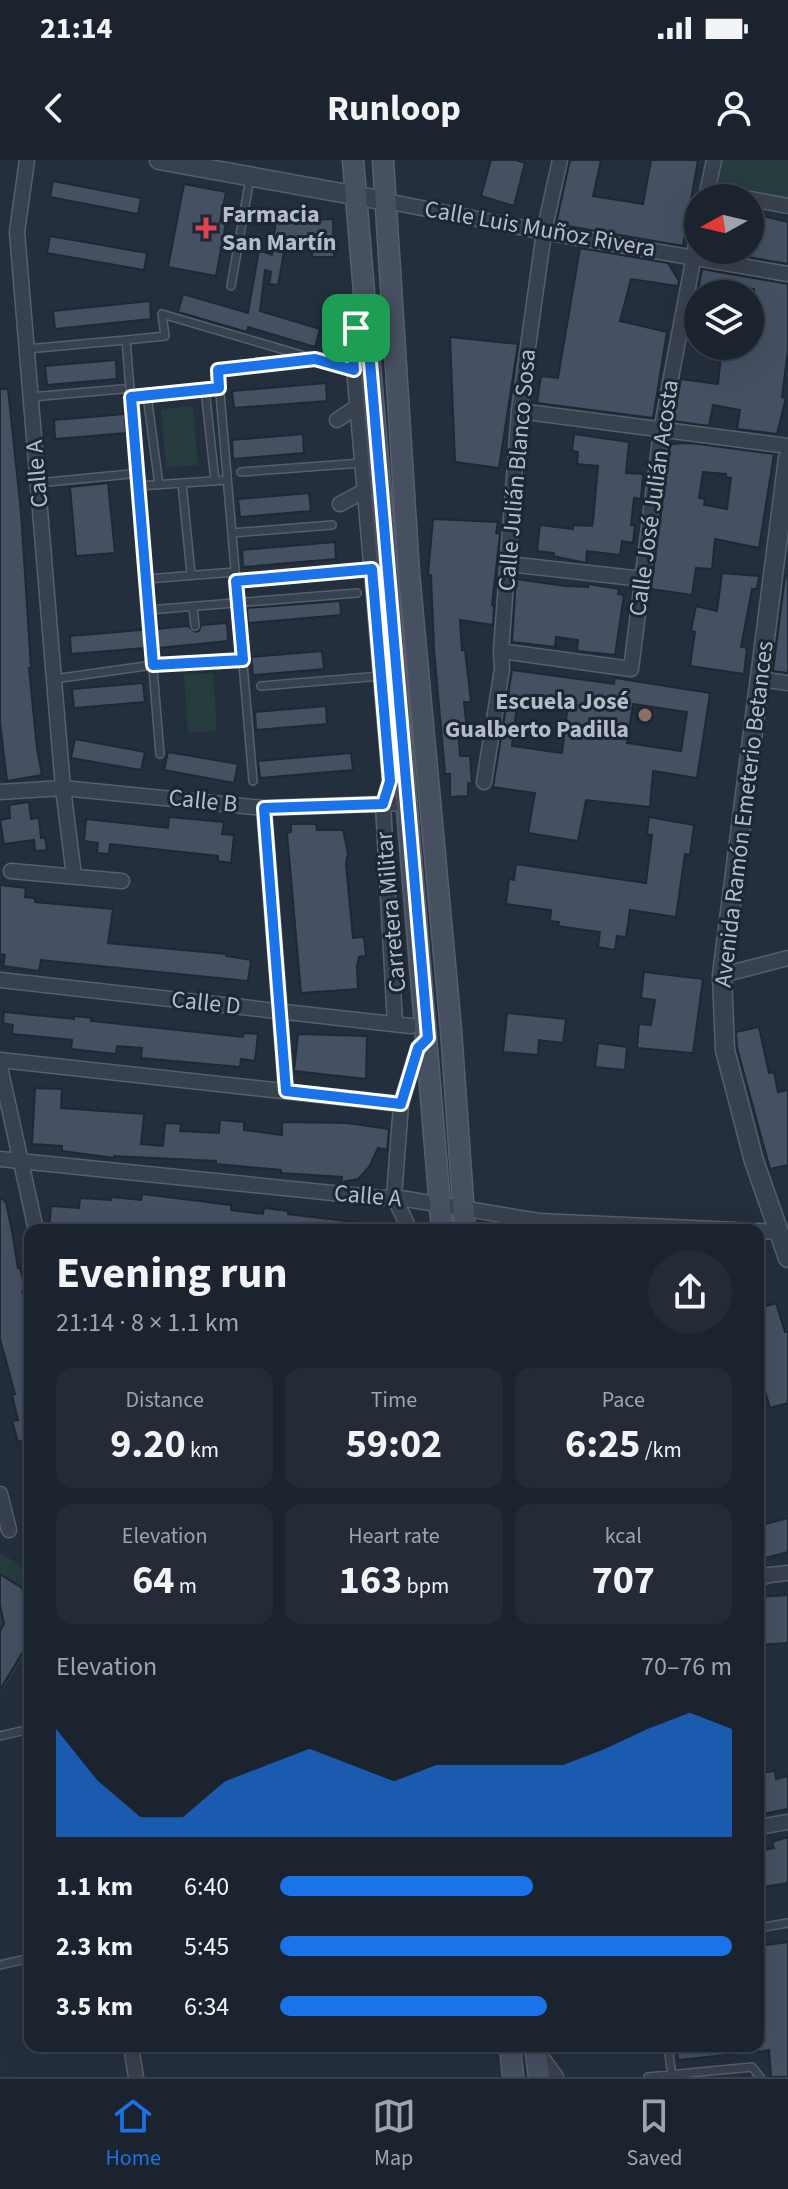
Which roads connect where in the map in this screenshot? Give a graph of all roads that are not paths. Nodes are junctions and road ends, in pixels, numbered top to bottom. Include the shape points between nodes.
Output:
1 (27, 160) edge
2 (159, 160) edge
3 (353, 160) edge
4 (383, 160) edge
5 (560, 160) edge
6 (714, 160) edge
7 (250, 176) junction
8 (709, 184) edge
9 (355, 195) junction
10 (386, 201) junction
11 (764, 201) edge
12 (788, 206) edge
13 (544, 232) junction
14 (684, 255) edge
15 (692, 264) edge
16 (732, 264) edge
17 (788, 274) edge
18 (231, 286) dead end
19 (366, 315) junction
20 (126, 340) junction
21 (27, 349) junction
22 (315, 359) junction
23 (354, 370) junction
24 (219, 388) junction
25 (122, 389) dead end
26 (205, 389) junction
27 (147, 395) junction
28 (31, 397) junction
29 (131, 397) junction
30 (358, 406) junction
31 (519, 411) junction
32 (337, 420) dead end
33 (661, 431) junction
34 (788, 446) edge
35 (788, 458) edge
36 (364, 462) junction
37 (241, 472) dead end
38 (130, 474) dead end
39 (227, 480) junction
40 (215, 481) junction
41 (38, 483) junction
42 (182, 483) junction
43 (159, 485) junction
44 (138, 486) junction
45 (366, 490) junction
46 (340, 504) dead end
47 (332, 525) dead end
48 (232, 533) junction
49 (783, 541) edge
50 (508, 564) junction
51 (372, 569) junction
52 (191, 574) junction
53 (235, 576) junction
54 (146, 579) junction
55 (643, 579) junction
56 (357, 593) dead end
57 (238, 603) junction
58 (193, 607) junction
59 (148, 610) junction
60 (195, 626) dead end
61 (501, 651) junction
62 (243, 660) junction
63 (153, 665) junction
64 (381, 676) junction
65 (54, 679) junction
66 (758, 679) junction
67 (788, 683) edge
68 (261, 686) dead end
69 (160, 754) dead end
70 (253, 781) dead end
71 (484, 782) dead end
72 (63, 788) junction
73 (0, 792) edge
74 (407, 803) junction
75 (383, 804) junction
76 (264, 808) junction
77 (11, 871) dead end
78 (74, 876) junction
79 (122, 881) dead end
80 (788, 958) edge
81 (722, 975) junction
82 (0, 980) edge
83 (281, 1011) junction
84 (395, 1024) junction
85 (420, 1032) junction
86 (0, 1060) edge
87 (0, 1067) edge
88 (286, 1091) junction
89 (401, 1104) junction
90 (0, 1159) edge
91 (20, 1161) junction
92 (394, 1197) junction
93 (440, 1205) junction
94 (465, 1220) edge
95 (35, 1224) edge
96 (407, 1224) edge
97 (442, 1224) edge
98 (514, 1224) edge
99 (764, 1231) edge
100 (784, 1232) edge
101 (788, 1258) edge
102 (0, 1494) edge
103 (9, 1530) dead end
104 (788, 1573) edge
105 (764, 1577) edge
106 (24, 1730) edge
107 (0, 1736) edge
108 (788, 1822) edge
109 (764, 1826) edge
110 (788, 1923) edge
111 (764, 1927) edge
112 (24, 1959) edge
113 (0, 1965) edge
114 (132, 2052) edge
115 (511, 2052) edge
116 (536, 2052) edge
117 (539, 2052) edge
118 (669, 2052) edge
119 (672, 2076) edge
120 (136, 2077) edge
121 (513, 2077) edge
122 (539, 2077) edge
123 (556, 2077) edge
124 (648, 2077) edge
125 (760, 2077) edge

1 - 21 street, Calle A via 17,232
2 - 7 street
3 - 9 main road, Carretera Militar
4 - 10 main road, Carretera Militar
5 - 13 street, Calle Julián Blanco Sosa
6 - 8 street
7 - 9 street
7 - 18 lane
9 - 10 street
9 - 19 main road, Carretera Militar
10 - 13 street, Calle Luis Muñoz Rivera
10 - 94 main road, Carretera Militar via 409,573
11 - 12 street
13 - 14 street, Calle Luis Muñoz Rivera
13 - 31 street, Calle Julián Blanco Sosa
15 - 33 street, Calle José Julián Acosta
16 - 17 street, Calle Luis Muñoz Rivera
19 - 23 street via 352,345
19 - 74 main road, Carretera Militar
20 - 21 lane
20 - 22 lane via 165,336 162,314
20 - 29 lane
21 - 28 street, Calle A
22 - 23 lane
22 - 24 lane via 218,370
23 - 30 street
24 - 26 lane
24 - 39 lane
25 - 28 lane
26 - 27 lane
26 - 40 lane
27 - 29 lane
27 - 43 lane
28 - 41 street, Calle A
29 - 44 lane
30 - 32 street
30 - 36 street
31 - 33 street
31 - 50 street, Calle Julián Blanco Sosa
33 - 34 street
33 - 55 street, Calle José Julián Acosta
35 - 49 street, Avenida Ramón Emeterio Betances
36 - 37 lane
36 - 45 street
38 - 41 lane
39 - 40 lane
39 - 48 lane
40 - 42 lane
41 - 65 street, Calle A
42 - 43 lane
42 - 52 lane
43 - 44 lane
44 - 54 lane
45 - 46 street
45 - 51 street
47 - 48 lane
48 - 53 lane
49 - 66 street, Avenida Ramón Emeterio Betances
50 - 55 street
50 - 61 street, Calle Julián Blanco Sosa
51 - 53 lane
51 - 64 street
52 - 53 lane
52 - 54 lane
53 - 57 lane
54 - 59 lane
55 - 61 street, Calle José Julián Acosta via 631,669
56 - 57 lane
57 - 58 lane
57 - 62 lane
58 - 59 lane
58 - 60 lane
59 - 63 lane
61 - 71 street, Calle Julián Blanco Sosa
62 - 63 lane
62 - 70 lane
63 - 65 lane
63 - 69 lane
64 - 68 lane
64 - 75 street via 390,781
65 - 72 street, Calle A
66 - 67 street
66 - 81 street, Avenida Ramón Emeterio Betances
72 - 73 street, Calle B
72 - 76 street, Calle B
72 - 78 street, Calle A
74 - 75 street, Calle B
74 - 85 main road, Carretera Militar
75 - 76 street, Calle B
75 - 84 street
76 - 83 street
77 - 78 street
78 - 79 street
80 - 81 street
81 - 100 street, Avenida Ramón Emeterio Betances via 725,1050 754,1161
82 - 83 street, Calle D
83 - 84 street, Calle D
83 - 88 street
84 - 85 street, Calle D
85 - 89 street
85 - 93 main road, Carretera Militar
86 - 88 street
87 - 91 street
88 - 89 street
89 - 92 street
90 - 91 street, Calle A
91 - 92 street, Calle A
91 - 95 street
92 - 93 street, Calle A
92 - 96 street
93 - 94 street, Calle A
93 - 97 main road, Carretera Militar
94 - 98 street, Calle A
99 - 100 street
100 - 101 street, Avenida Ramón Emeterio Betances
102 - 103 street
104 - 105 street
106 - 107 lane
108 - 109 street
110 - 111 lane
112 - 113 lane
114 - 120 street
115 - 121 main road
116 - 122 main road
117 - 123 street
118 - 119 lane
119 - 124 lane
119 - 125 lane via 752,2067

